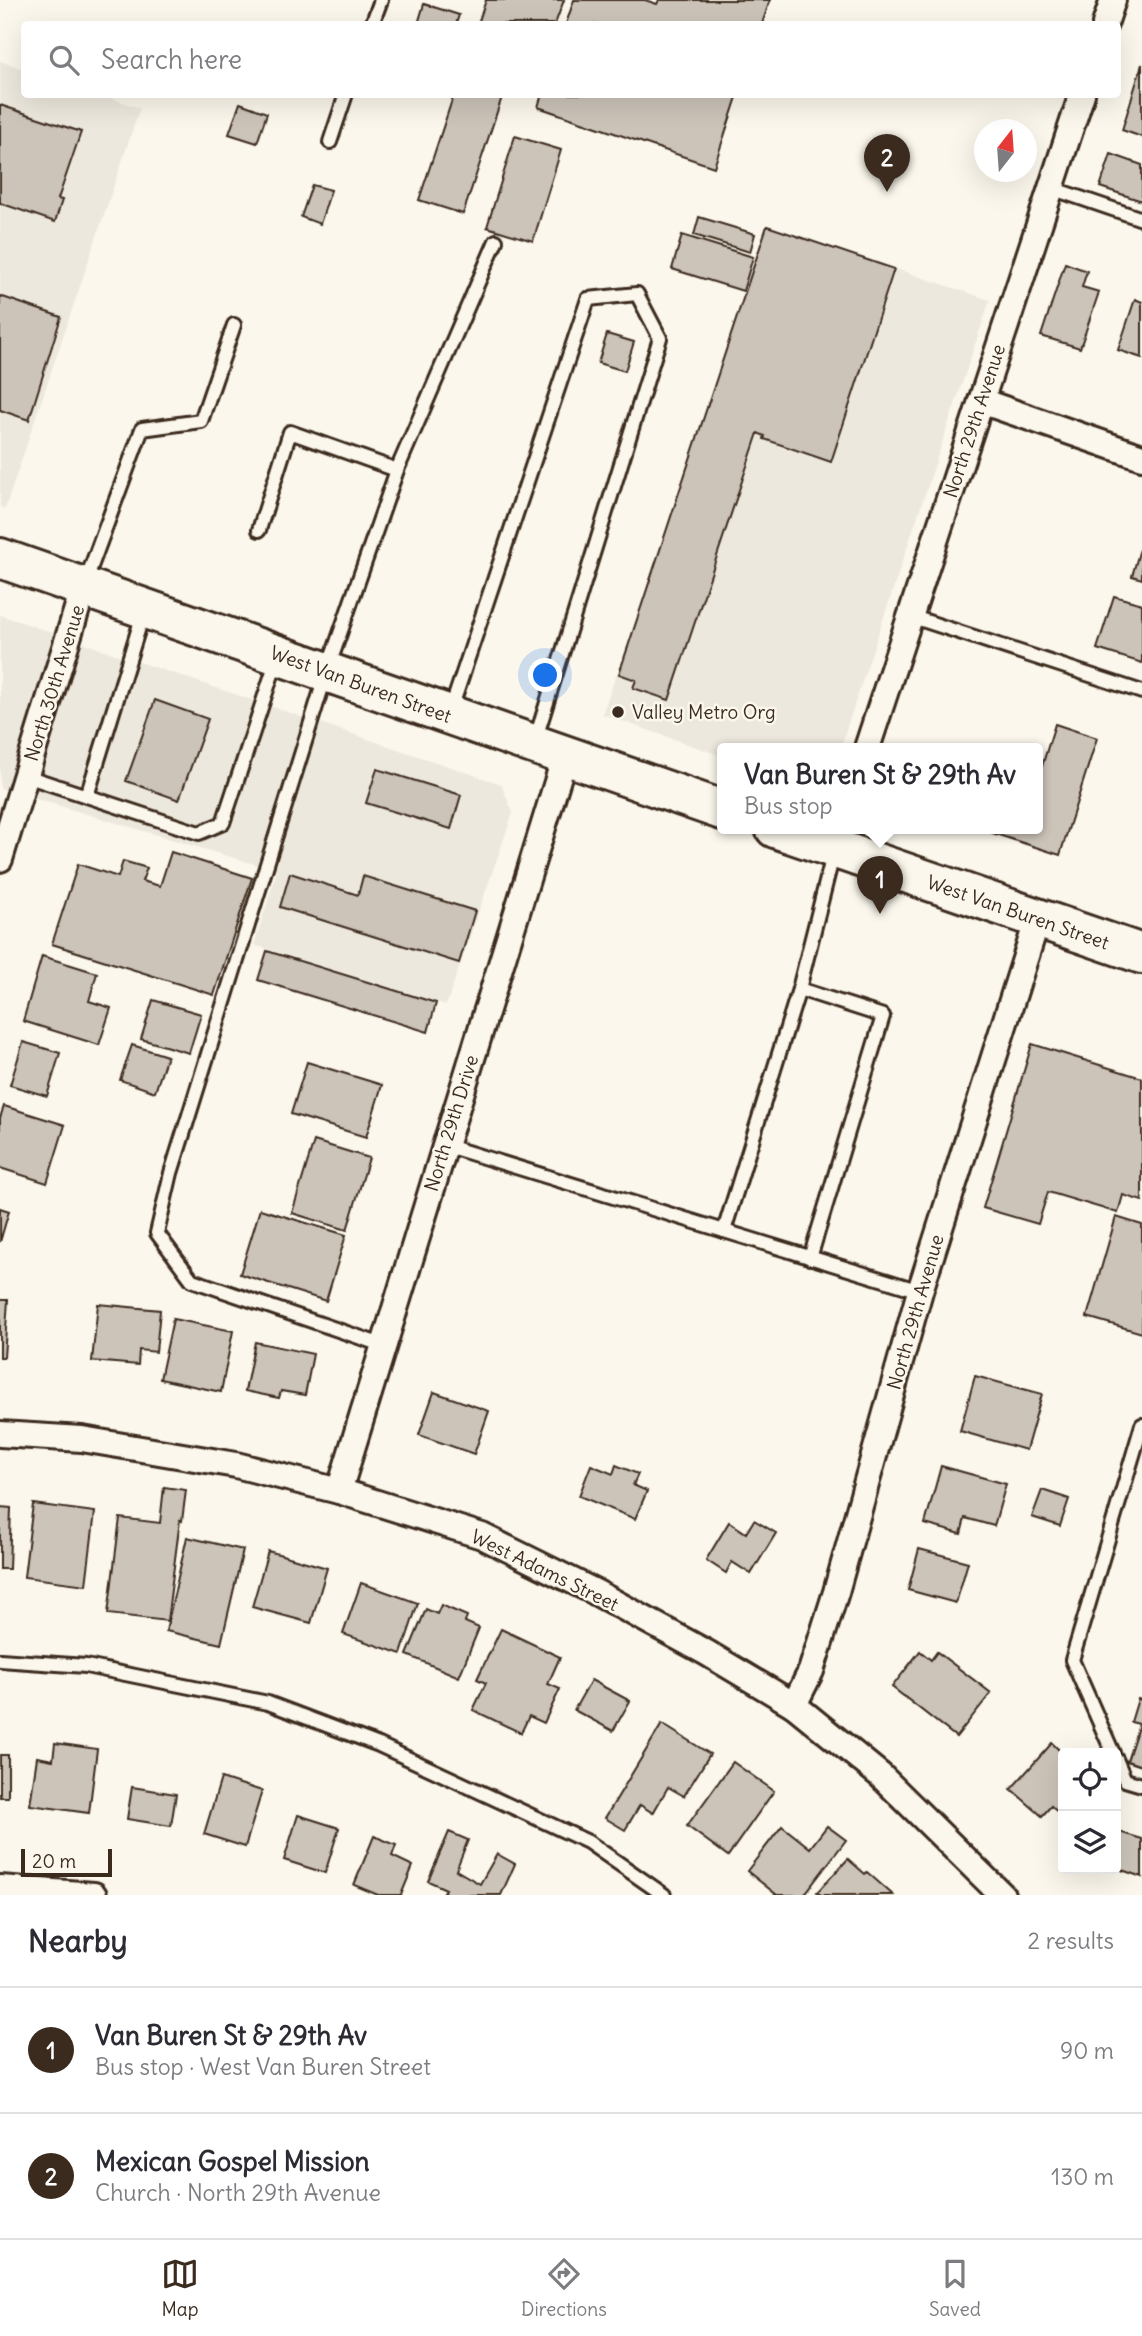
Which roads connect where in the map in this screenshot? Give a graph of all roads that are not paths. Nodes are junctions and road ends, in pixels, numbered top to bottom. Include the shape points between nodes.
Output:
1 (381, 0) edge
2 (1113, 0) edge
3 (373, 21) edge
4 (1106, 21) edge
5 (345, 98) edge
6 (1081, 98) edge
7 (330, 142) dead end
8 (1051, 188) junction
9 (1142, 219) edge
10 (496, 241) dead end
11 (234, 325) dead end
12 (981, 401) junction
13 (1142, 457) edge
14 (397, 470) junction
15 (259, 530) dead end
16 (0, 558) edge
17 (84, 586) junction
18 (146, 608) junction
19 (910, 616) junction
20 (279, 654) junction
21 (327, 671) junction
22 (1142, 692) edge
23 (448, 715) junction
24 (869, 743) edge
25 (549, 750) junction
26 (26, 776) junction
27 (86, 796) junction
28 (717, 808) edge
29 (809, 834) edge
30 (838, 839) edge
31 (0, 859) edge
32 (1038, 918) junction
33 (1142, 954) edge
34 (799, 989) junction
35 (444, 1145) junction
36 (724, 1231) junction
37 (810, 1258) junction
38 (920, 1291) junction
39 (383, 1345) junction
40 (1142, 1425) edge
41 (0, 1434) edge
42 (339, 1491) junction
43 (0, 1660) edge
44 (794, 1705) junction
45 (1111, 1748) edge
46 (1121, 1771) edge
47 (1142, 1785) edge
48 (0, 1888) edge
49 (92, 1895) edge
50 (664, 1895) edge
51 (1002, 1895) edge

1 - 3 lane
2 - 4 street
5 - 7 lane
6 - 8 street, North 29th Avenue
8 - 9 lane
8 - 12 street, North 29th Avenue
10 - 14 lane
11 - 17 lane via 201,421 142,429
12 - 13 street
12 - 19 street, North 29th Avenue
14 - 15 lane via 290,432
14 - 21 lane
16 - 17 main road, West Van Buren Street
17 - 18 main road, West Van Buren Street
17 - 26 street, North 30th Avenue
18 - 20 main road, West Van Buren Street
18 - 27 lane
19 - 22 lane
19 - 24 street, North 29th Avenue
20 - 21 main road, West Van Buren Street
20 - 27 lane via 223,822 199,833
21 - 23 main road, West Van Buren Street
21 - 39 lane via 175,1160 157,1233 192,1280
23 - 25 main road, West Van Buren Street
23 - 25 lane via 588,299 637,294 660,338
25 - 28 main road, West Van Buren Street
25 - 35 street, North 29th Drive
26 - 27 lane
26 - 31 street, North 30th Avenue
29 - 30 main road, West Van Buren Street
30 - 32 main road, West Van Buren Street
30 - 34 lane
32 - 33 main road, West Van Buren Street
32 - 38 street, North 29th Avenue
34 - 36 lane
34 - 37 lane via 883,1016
35 - 36 lane
35 - 39 street, North 29th Drive
36 - 37 lane
37 - 38 lane
38 - 44 street, North 29th Avenue via 836,1592 811,1671
39 - 42 street, North 29th Drive
40 - 45 lane via 1072,1660
41 - 42 street, West Adams Street via 108,1443 236,1465
42 - 44 street, West Adams Street via 482,1536 707,1653
43 - 50 lane via 86,1666 268,1703 379,1745 588,1842
44 - 51 street, West Adams Street via 880,1775
46 - 47 lane via 1125,1780
48 - 49 street

